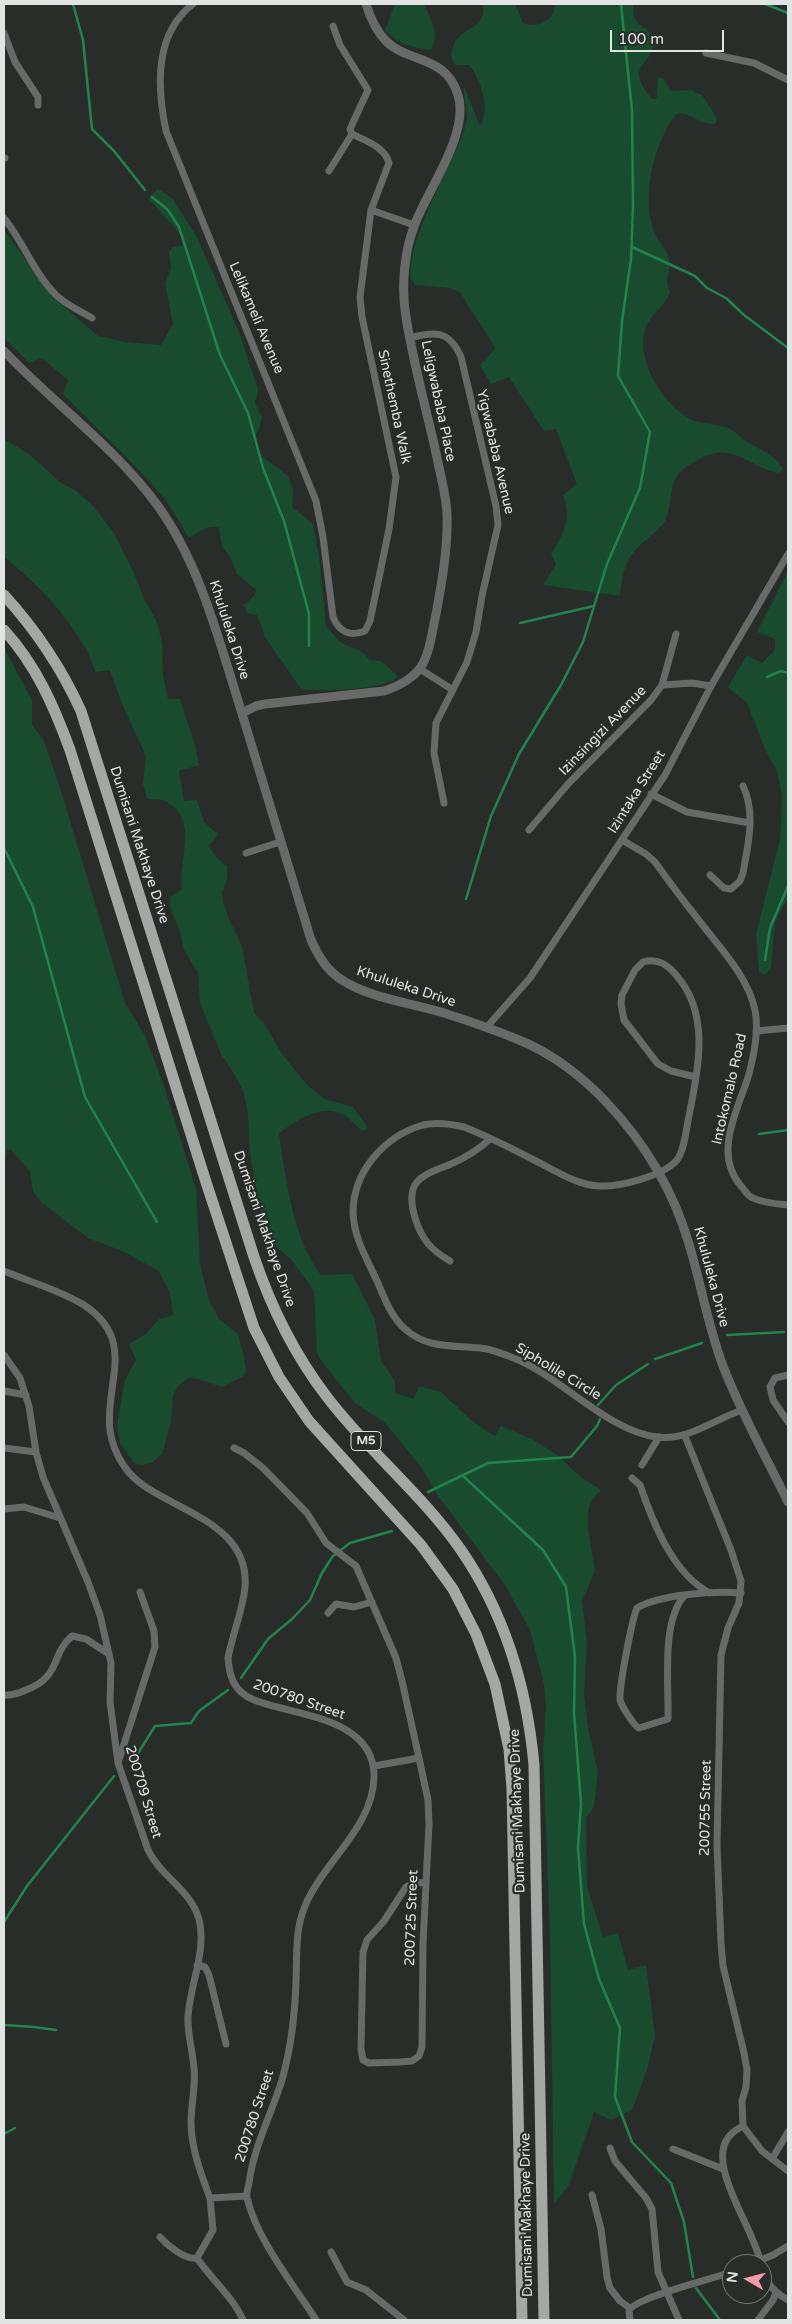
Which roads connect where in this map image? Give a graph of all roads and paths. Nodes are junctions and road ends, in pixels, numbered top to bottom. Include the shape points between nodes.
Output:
1 (192, 4) edge
2 (366, 4) edge
3 (333, 26) dead end
4 (4, 32) edge
5 (706, 53) dead end
6 (788, 80) edge
7 (38, 105) dead end
8 (352, 134) junction
9 (329, 171) dead end
10 (371, 210) junction
11 (4, 218) edge
12 (414, 225) junction
13 (92, 318) dead end
14 (410, 338) junction
15 (4, 351) edge
16 (788, 554) edge
17 (4, 595) edge
18 (4, 630) edge
19 (360, 633) joint
20 (676, 634) dead end
21 (420, 669) junction
22 (662, 684) junction
23 (711, 686) junction
24 (453, 690) junction
25 (242, 713) junction
26 (743, 786) dead end
27 (651, 794) junction
28 (444, 803) dead end
29 (750, 823) junction
30 (529, 830) dead end
31 (622, 840) junction
32 (280, 842) junction
33 (246, 854) dead end
34 (710, 875) dead end
35 (486, 1028) junction
36 (788, 1028) edge
37 (756, 1031) junction
38 (696, 1077) junction
39 (490, 1139) junction
40 (659, 1172) junction
41 (788, 1206) edge
42 (450, 1262) dead end
43 (4, 1271) edge
44 (4, 1355) edge
45 (788, 1375) edge
46 (4, 1391) edge
47 (26, 1395) junction
48 (742, 1410) junction
49 (788, 1422) edge
50 (685, 1436) junction
51 (659, 1437) junction
52 (4, 1448) edge
53 (234, 1448) dead end
54 (36, 1452) junction
55 (642, 1465) dead end
56 (632, 1478) dead end
57 (788, 1502) edge
58 (4, 1509) edge
59 (60, 1518) junction
60 (140, 1592) dead end
61 (710, 1593) junction
62 (741, 1593) junction
63 (684, 1596) junction
64 (372, 1602) junction
65 (328, 1613) dead end
66 (109, 1654) junction
67 (4, 1695) edge
68 (419, 1758) junction
69 (118, 1763) junction
70 (374, 1766) junction
71 (425, 1883) junction
72 (197, 1965) junction
73 (226, 2044) dead end
74 (743, 2126) junction
75 (788, 2132) edge
76 (610, 2148) dead end
77 (673, 2149) dead end
78 (772, 2158) junction
79 (724, 2169) junction
80 (788, 2171) edge
81 (592, 2195) dead end
82 (247, 2196) junction
83 (210, 2198) junction
84 (160, 2238) dead end
85 (788, 2246) edge
86 (331, 2252) dead end
87 (758, 2254) edge
88 (772, 2256) edge
89 (197, 2258) junction
90 (722, 2275) edge
91 (772, 2290) edge
92 (666, 2292) junction
93 (776, 2293) junction
94 (788, 2300) edge
95 (630, 2308) junction
96 (244, 2320) edge
97 (316, 2320) edge
98 (404, 2320) edge
99 (522, 2320) edge
100 (544, 2320) edge
101 (630, 2320) edge
102 (679, 2320) edge
103 (758, 2320) edge

1 - 19 street, Lelikameli Avenue via 177,17 162,54 160,86 166,131 316,501 336,626 353,634
2 - 12 street, Leligwababa Place via 372,21 387,42 445,72 458,94 459,128
3 - 8 street via 340,45 368,90 350,129
4 - 7 street via 15,62 38,97
5 - 6 street via 754,63
8 - 9 street
8 - 10 street, Sinethemba Walk via 380,149 389,163
10 - 12 street
10 - 19 street, Sinethemba Walk via 361,306 396,477 370,622
11 - 13 street via 53,292
12 - 14 street, Leligwababa Place via 404,280 404,307
14 - 21 street, Leligwababa Place via 447,513 440,596 427,655
14 - 24 street, Yigwababa Avenue via 430,332 439,334 456,346 497,513 496,538 476,632 467,662
15 - 25 street, Khululeka Drive via 124,465 168,521 194,571
16 - 23 street, Izintaka Street
17 - 100 main road, Dumisani Makhaye Drive / M5 via 46,645 81,711 254,1257 276,1314 295,1350 327,1397 431,1511 461,1550 491,1602 515,1663 529,1722 534,1765
18 - 99 main road, Dumisani Makhaye Drive / M5 via 40,679 70,750 254,1328 278,1377 309,1421 421,1545 445,1577 476,1634 493,1677 509,1749 512,1789
20 - 22 street
21 - 24 street
21 - 25 street, Leligwababa Place via 401,686 384,691 265,704
22 - 23 street, Izinsingizi Avenue
22 - 30 street, Izinsingizi Avenue via 651,700 568,784
23 - 27 street, Izintaka Street via 665,775
24 - 28 street via 441,711 434,737 436,770
25 - 32 street, Khululeka Drive
26 - 29 street
27 - 29 street via 687,812
27 - 31 street, Izintaka Street
29 - 34 street via 740,881 728,889
31 - 35 street, Izintaka Street via 530,978
31 - 37 street, Intokomalo Road via 655,862 732,965 748,991
32 - 33 street
32 - 35 street, Khululeka Drive via 311,940 320,959 340,979 399,1002
35 - 40 street, Khululeka Drive via 520,1040 572,1071 625,1124
36 - 37 street
37 - 41 street, Intokomalo Road via 748,1075 728,1141 729,1157 736,1181 751,1197
38 - 38 street, Sipholile Circle via 700,1038 689,991 660,962 643,962 622,995 624,1020 658,1064
38 - 40 street, Sipholile Circle via 682,1151 673,1164
39 - 40 street, Sipholile Circle via 592,1185 624,1184
39 - 42 street via 459,1160 422,1175 413,1187 412,1202 421,1235 432,1250
39 - 51 street, Sipholile Circle via 464,1126 424,1125 390,1140 363,1172 354,1200 354,1227 396,1319 415,1337 430,1344 481,1348 518,1360 617,1422 639,1433
40 - 48 street, Khululeka Drive via 689,1243 712,1332
43 - 70 street, 200780 Street via 84,1306 103,1324 110,1337 116,1364 110,1432 124,1467 149,1489 225,1534 234,1545 242,1560 245,1582 228,1658 236,1687 258,1702 305,1714 349,1731 365,1745
44 - 47 street, 200709 Street via 20,1378
45 - 49 street via 775,1378 770,1387 773,1400
46 - 47 street
47 - 54 street, 200709 Street
48 - 50 street, Sipholile Circle
48 - 57 street, Khululeka Drive
50 - 51 street, Sipholile Circle
50 - 62 street, 200755 Street via 739,1570
51 - 55 street
52 - 54 street
53 - 64 street, 200725 Street via 263,1468 307,1513 326,1543 356,1566
54 - 59 street, 200709 Street
56 - 61 street via 640,1486 665,1545 697,1587
58 - 59 street via 24,1507
59 - 66 street, 200709 Street via 100,1615
60 - 69 street via 154,1631 155,1647
61 - 62 street
61 - 63 street
62 - 74 street, 200755 Street via 722,1655 717,1845 723,1966 747,2070 742,2101
63 - 63 street via 640,1606 634,1615 620,1700 633,1725 639,1728 668,1719 669,1627
64 - 65 street via 354,1607 336,1604
64 - 68 street, 200725 Street via 402,1681
66 - 67 street via 86,1639 72,1636 45,1681 16,1694
66 - 69 street, 200709 Street via 112,1673 110,1702
68 - 70 street
68 - 71 street, 200725 Street via 428,1800
69 - 72 street, 200709 Street via 154,1862 178,1884 194,1905 201,1932
70 - 82 street, 200780 Street via 374,1786 364,1815 320,1877 303,1908 291,2039 282,2080 252,2161
71 - 71 street, 200725 Street via 415,1882 406,1887 365,1945 362,1957 361,2049 363,2060 369,2063 412,2060 419,2056 422,2047
72 - 73 street via 205,1967 209,1975
72 - 83 street, 200709 Street via 188,2017 195,2070 191,2121 194,2145
74 - 78 street
74 - 79 street via 725,2141
75 - 78 street
76 - 92 street via 615,2161 652,2209 655,2259
77 - 79 street
78 - 80 street
79 - 87 street
81 - 95 street via 610,2288
82 - 83 street
82 - 97 street, 200780 Street via 263,2237
83 - 89 street, 200709 Street via 213,2230
84 - 89 street via 172,2250
85 - 88 street
86 - 98 street via 347,2282 366,2290
89 - 96 street
90 - 92 street
91 - 93 street
92 - 95 street
92 - 102 street
93 - 94 street
93 - 103 street
95 - 101 street

